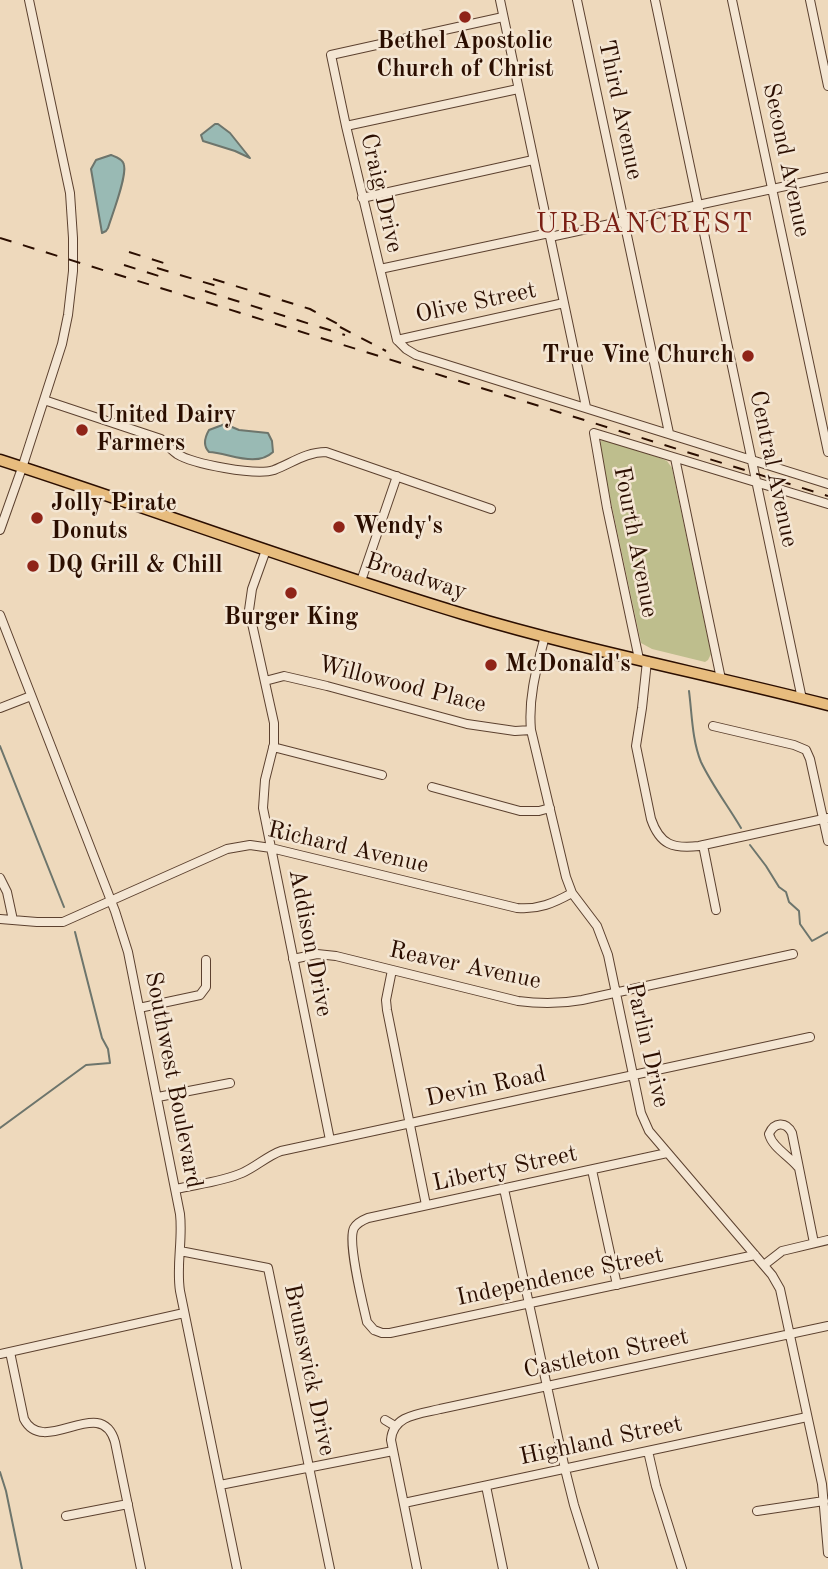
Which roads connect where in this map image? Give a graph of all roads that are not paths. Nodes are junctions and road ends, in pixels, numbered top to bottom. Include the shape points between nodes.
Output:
1 (29, 0) edge
2 (499, 0) edge
3 (577, 0) edge
4 (655, 0) edge
5 (732, 0) edge
6 (810, 0) edge
7 (503, 17) junction
8 (828, 86) edge
9 (518, 89) junction
10 (346, 127) junction
11 (534, 160) junction
12 (828, 177) edge
13 (772, 189) junction
14 (362, 198) junction
15 (698, 205) junction
16 (624, 221) junction
17 (549, 235) junction
18 (380, 269) junction
19 (564, 303) junction
20 (397, 340) junction
21 (44, 400) junction
22 (586, 408) junction
23 (669, 433) junction
24 (828, 452) edge
25 (675, 458) junction
26 (0, 460) edge
27 (752, 460) junction
28 (22, 468) junction
29 (397, 476) junction
30 (757, 483) junction
31 (828, 484) edge
32 (828, 504) edge
33 (491, 509) dead end
34 (0, 530) edge
35 (266, 550) junction
36 (361, 581) junction
37 (0, 615) edge
38 (545, 636) junction
39 (643, 660) junction
40 (721, 679) junction
41 (265, 681) junction
42 (31, 696) junction
43 (802, 699) junction
44 (828, 705) edge
45 (0, 708) edge
46 (713, 726) dead end
47 (531, 730) junction
48 (273, 747) junction
49 (382, 775) dead end
50 (432, 787) dead end
51 (550, 808) junction
52 (826, 819) edge
53 (828, 841) edge
54 (703, 845) junction
55 (271, 848) junction
56 (0, 878) edge
57 (572, 892) junction
58 (110, 901) junction
59 (716, 910) dead end
60 (0, 919) edge
61 (13, 920) junction
62 (793, 954) dead end
63 (293, 958) junction
64 (206, 960) dead end
65 (392, 970) junction
66 (615, 993) junction
67 (139, 1008) junction
68 (810, 1037) dead end
69 (633, 1075) junction
70 (230, 1083) dead end
71 (158, 1097) junction
72 (409, 1123) junction
73 (330, 1140) junction
74 (667, 1153) junction
75 (798, 1167) junction
76 (592, 1170) junction
77 (176, 1189) junction
78 (504, 1189) junction
79 (426, 1205) junction
80 (828, 1240) edge
81 (814, 1243) junction
82 (180, 1251) junction
83 (755, 1255) junction
84 (764, 1265) junction
85 (617, 1285) junction
86 (530, 1304) junction
87 (184, 1313) junction
88 (828, 1326) edge
89 (372, 1334) joint
90 (790, 1335) junction
91 (10, 1352) junction
92 (0, 1354) edge
93 (547, 1386) junction
94 (807, 1417) junction
95 (385, 1420) dead end
96 (394, 1426) junction
97 (393, 1451) junction
98 (648, 1451) junction
99 (310, 1467) junction
100 (565, 1469) junction
101 (219, 1485) junction
102 (486, 1486) junction
103 (824, 1501) junction
104 (404, 1503) junction
105 (128, 1504) junction
106 (757, 1511) dead end
107 (66, 1516) dead end
108 (828, 1553) edge
109 (141, 1569) edge
110 (237, 1569) edge
111 (330, 1569) edge
112 (417, 1569) edge
113 (503, 1569) edge
114 (594, 1569) edge
115 (682, 1569) edge

1 - 21 street via 73,228 68,314
2 - 7 street
3 - 16 street, Third Avenue
4 - 15 street, Central Avenue
5 - 13 street, Second Avenue
6 - 8 street
7 - 9 street
7 - 10 street, Craig Drive via 331,55
9 - 10 street
9 - 11 street
10 - 14 street, Craig Drive
11 - 14 street
11 - 17 street
12 - 13 street
13 - 15 street
13 - 24 street, Second Avenue
14 - 18 street, Craig Drive
15 - 16 street
15 - 27 street, Central Avenue
16 - 17 street
16 - 23 street, Third Avenue
17 - 18 street
17 - 19 street
18 - 20 street, Craig Drive
19 - 20 street, Olive Street
19 - 22 street
20 - 22 street via 416,355
21 - 28 street
21 - 29 street via 161,439 174,453 212,465 266,471 311,453 326,452
22 - 23 street
23 - 27 street
25 - 30 street
25 - 39 street, Fourth Avenue via 594,433
25 - 40 street
26 - 28 main road, Broadway
27 - 30 street, Central Avenue
27 - 31 street
28 - 34 street
28 - 35 main road, Broadway
29 - 33 street
29 - 36 street
30 - 32 street
30 - 43 street, Central Avenue
35 - 36 main road, Broadway
35 - 41 street, Addison Drive via 249,610
36 - 38 main road, Broadway
37 - 42 street, Southwest Boulevard
38 - 39 main road, Broadway
38 - 47 street, Parlin Drive via 530,708
39 - 40 main road, Broadway
39 - 54 street, Fourth Avenue via 636,746 651,819 655,830 674,846
40 - 43 main road, Broadway
41 - 47 street, Willowood Place via 284,676 467,724
41 - 48 street, Addison Drive via 274,723
42 - 45 street
42 - 58 street, Southwest Boulevard
43 - 44 main road, Broadway
46 - 52 street via 806,750
47 - 51 street, Parlin Drive
48 - 49 street
48 - 55 street, Addison Drive via 263,793
50 - 51 street via 520,811
51 - 57 street, Parlin Drive
52 - 53 street
52 - 54 street
54 - 59 street
55 - 57 street, Richard Avenue via 505,906 534,908
55 - 58 street, Richard Avenue via 234,847
55 - 63 street, Addison Drive
56 - 61 street
57 - 66 street, Parlin Drive via 603,937
58 - 61 street, Richard Avenue via 63,922
58 - 67 street, Southwest Boulevard via 128,952
60 - 61 street, Richard Avenue
62 - 66 street, Reaver Avenue
63 - 65 street, Reaver Avenue via 326,955
63 - 73 street, Addison Drive
64 - 67 street via 206,987 200,995
65 - 66 street, Reaver Avenue via 540,1004
65 - 72 street via 387,1010
66 - 69 street, Parlin Drive
67 - 71 street, Southwest Boulevard
68 - 69 street, Devin Road
69 - 72 street, Devin Road
69 - 74 street, Parlin Drive via 644,1122
70 - 71 street
71 - 77 street, Southwest Boulevard
72 - 73 street, Devin Road
72 - 79 street
73 - 77 street, Devin Road via 275,1154 234,1176
74 - 76 street, Liberty Street
74 - 83 street, Parlin Drive
75 - 75 street via 792,1133 775,1125 770,1140
75 - 81 street
76 - 78 street, Liberty Street
76 - 85 street
77 - 82 street, Southwest Boulevard
78 - 79 street, Liberty Street
78 - 86 street
79 - 89 street, Liberty Street via 368,1218 354,1228 352,1246
80 - 81 street
81 - 84 street via 782,1251
82 - 87 street, Southwest Boulevard via 178,1278
82 - 99 street, Brunswick Drive via 268,1268
83 - 84 street, Parlin Drive
83 - 85 street, Independence Street
84 - 90 street, Parlin Drive via 780,1289
85 - 86 street, Independence Street
86 - 89 street, Independence Street
86 - 93 street
87 - 91 street
87 - 101 street, Southwest Boulevard
88 - 90 street, Castleton Street
90 - 93 street, Castleton Street
90 - 94 street, Parlin Drive
91 - 92 street
91 - 105 street via 24,1419 32,1434 108,1423
93 - 96 street, Castleton Street via 408,1416
93 - 100 street
94 - 98 street, Highland Street
94 - 103 street, Parlin Drive
95 - 96 street
96 - 97 street
97 - 99 street
97 - 104 street
98 - 100 street, Highland Street
98 - 115 street
99 - 101 street
99 - 111 street, Brunswick Drive
100 - 102 street, Highland Street
100 - 114 street
101 - 110 street, Southwest Boulevard
102 - 104 street, Highland Street
102 - 113 street
103 - 106 street
103 - 108 street, Parlin Drive
104 - 112 street
105 - 107 street
105 - 109 street

